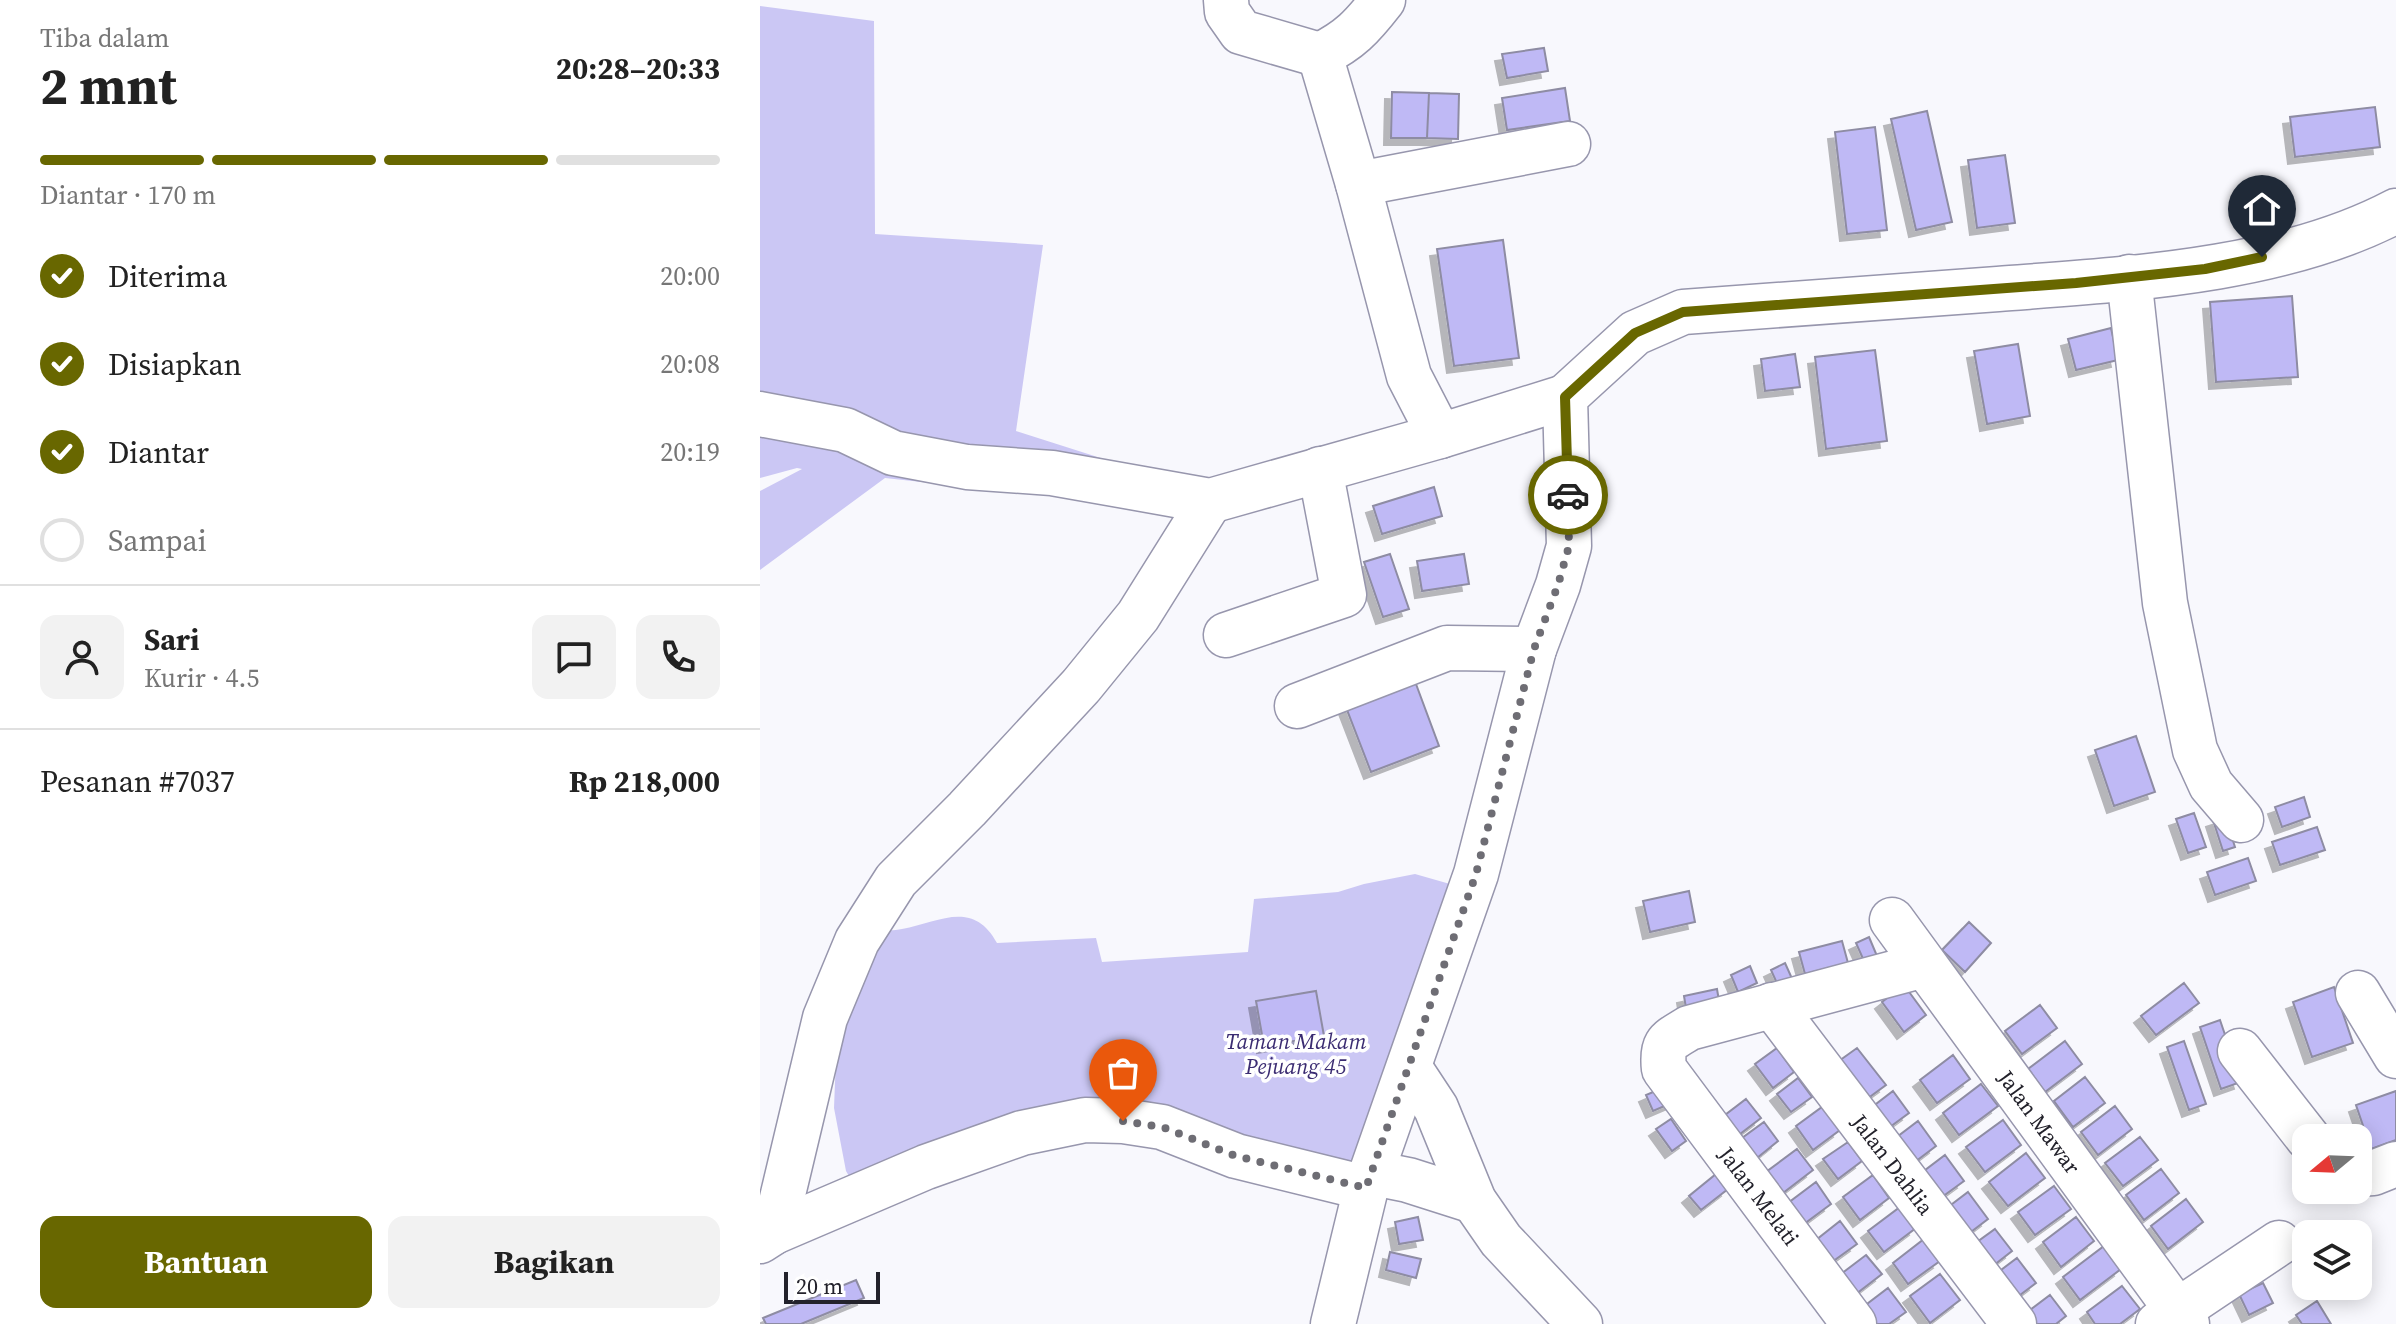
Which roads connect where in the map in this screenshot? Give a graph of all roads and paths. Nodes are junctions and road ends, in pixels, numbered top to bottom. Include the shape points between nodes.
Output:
1 (1226, 0) edge
2 (1383, 0) edge
3 (1320, 55) junction
4 (1568, 144) dead end
5 (1358, 184) junction
6 (2396, 211) edge
7 (2129, 277) junction
8 (1565, 397) junction
9 (760, 414) edge
10 (1440, 436) junction
11 (1320, 469) junction
12 (1210, 501) junction
13 (1226, 635) dead end
14 (1534, 649) junction
15 (1297, 706) dead end
16 (2241, 820) dead end
17 (1892, 920) dead end
18 (1924, 965) junction
19 (2358, 993) dead end
20 (1772, 1005) junction
21 (2240, 1051) dead end
22 (2396, 1056) edge
23 (1409, 1067) junction
24 (2297, 1124) edge
25 (2396, 1164) edge
26 (2372, 1173) edge
27 (1370, 1180) junction
28 (1474, 1201) junction
29 (767, 1236) edge
30 (2279, 1243) dead end
31 (2174, 1320) edge
32 (1333, 1324) edge
33 (1580, 1324) edge
34 (1854, 1324) edge
35 (2014, 1324) edge

1 - 3 street via 1227,12 1241,32
2 - 3 street via 1345,43
3 - 5 street
4 - 5 street
5 - 10 street via 1409,376
6 - 7 street via 2290,252
7 - 8 street via 1683,312 1635,333
7 - 16 street via 2165,603 2195,750 2211,785
8 - 10 street
8 - 14 street via 1569,546
9 - 12 street via 845,430 893,453 967,467 1052,473
10 - 11 street
11 - 12 street
11 - 13 street via 1344,595
12 - 29 street via 1138,616 1081,686 896,880 857,941 825,1018
14 - 15 street via 1447,648
14 - 23 street via 1476,874
17 - 18 street, Jalan Mawar
18 - 20 street
18 - 31 street, Jalan Mawar
19 - 22 street
20 - 34 street, Jalan Melati via 1689,1028 1667,1041 1664,1069
20 - 35 street, Jalan Dahlia
21 - 24 street
23 - 27 street
23 - 28 street via 1436,1108
25 - 26 street
27 - 28 street via 1408,1180
27 - 29 street via 1236,1156 1162,1127 1085,1120 1022,1133 926,1167
27 - 32 street
28 - 33 street via 1501,1240
30 - 31 street

